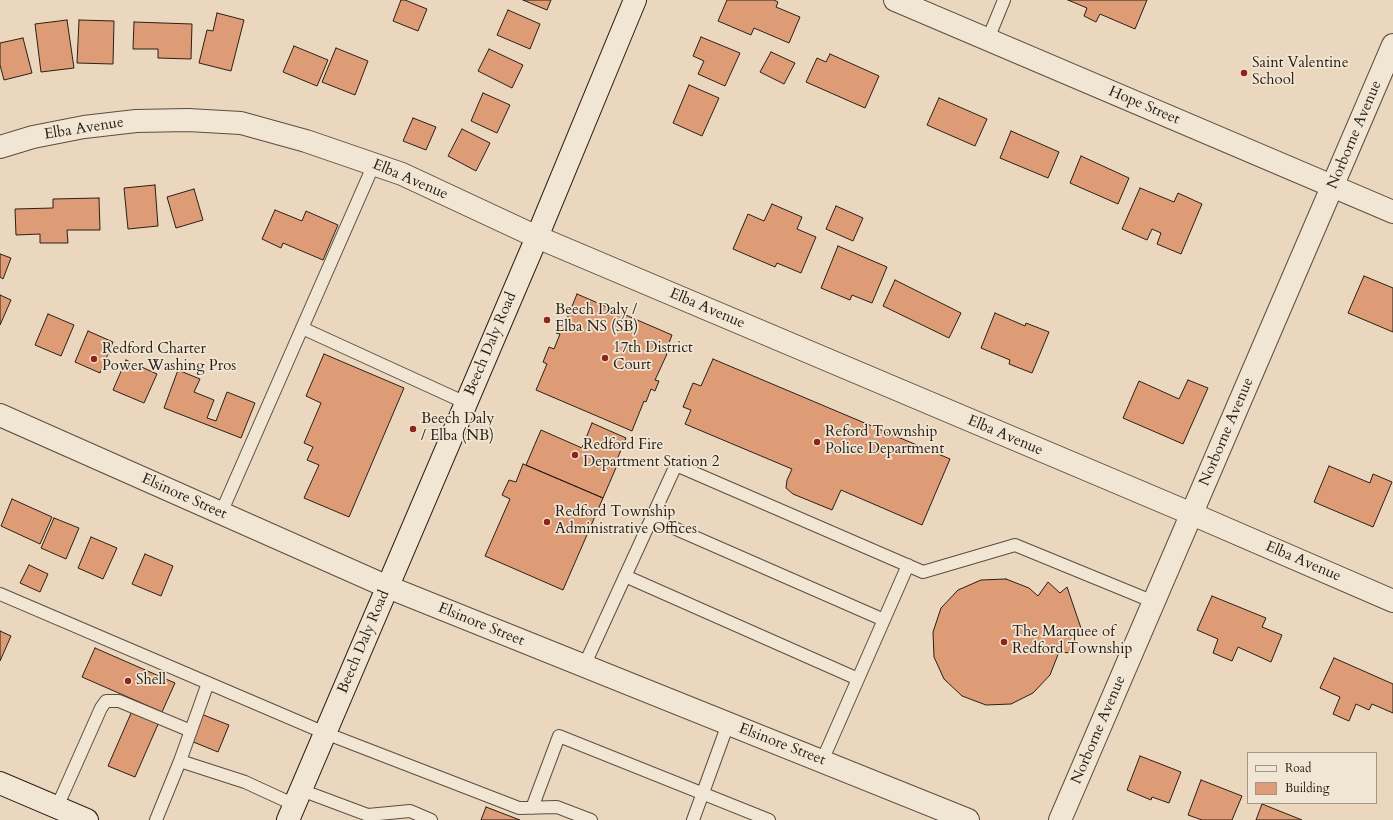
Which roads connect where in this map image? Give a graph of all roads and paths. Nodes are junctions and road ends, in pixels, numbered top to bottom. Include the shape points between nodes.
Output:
1 (636, 0) edge
2 (895, 0) edge
3 (1004, 0) edge
4 (988, 39) junction
5 (1393, 45) edge
6 (0, 146) edge
7 (374, 164) junction
8 (1333, 186) junction
9 (1393, 212) edge
10 (537, 237) junction
11 (302, 328) junction
12 (466, 403) junction
13 (0, 415) edge
14 (221, 513) junction
15 (1192, 514) junction
16 (651, 518) junction
17 (908, 565) junction
18 (625, 576) junction
19 (388, 588) junction
20 (0, 594) edge
21 (1393, 601) edge
22 (1154, 602) junction
23 (884, 620) junction
24 (584, 666) junction
25 (858, 679) junction
26 (208, 683) junction
27 (728, 724) junction
28 (191, 731) junction
29 (325, 733) junction
30 (180, 761) junction
31 (822, 761) junction
32 (0, 783) edge
33 (703, 794) junction
34 (294, 805) edge
35 (57, 807) junction
36 (532, 808) junction
37 (408, 816) edge
38 (743, 816) edge
39 (87, 820) edge
40 (156, 820) edge
41 (431, 820) edge
42 (591, 820) edge
43 (693, 820) edge
44 (769, 820) edge
45 (968, 820) edge
46 (1060, 820) edge

1 - 10 street, Beech Daly Road
2 - 4 street, Hope Street
3 - 4 lane
4 - 8 street, Hope Street
5 - 8 street, Norborne Avenue
6 - 7 street, Elba Avenue via 84,127 136,121 188,120 241,123 306,140
7 - 10 street, Elba Avenue via 402,174
7 - 11 lane
8 - 9 street, Hope Street
8 - 15 street, Norborne Avenue
10 - 12 street, Beech Daly Road
10 - 15 street, Elba Avenue
11 - 12 lane
11 - 14 lane
12 - 19 street, Beech Daly Road
13 - 14 street, Elsinore Street
14 - 19 street, Elsinore Street
15 - 21 street, Elba Avenue
15 - 22 street, Norborne Avenue
16 - 17 lane via 676,465
16 - 18 lane
16 - 23 lane
17 - 22 lane via 924,572 1015,545
17 - 23 lane
18 - 24 lane
18 - 25 lane
19 - 24 street, Elsinore Street
19 - 29 street, Beech Daly Road
20 - 26 lane
22 - 46 street, Norborne Avenue
23 - 25 lane
24 - 27 street, Elsinore Street
25 - 31 lane
26 - 28 lane
26 - 29 lane
27 - 31 street, Elsinore Street
27 - 33 lane
28 - 30 lane
28 - 35 lane via 119,701 106,701
29 - 34 street, Beech Daly Road
29 - 36 lane via 519,808
30 - 34 lane via 245,782
30 - 40 lane
31 - 45 street, Elsinore Street
32 - 35 street
33 - 36 lane via 559,736
33 - 38 lane
33 - 43 lane
34 - 37 lane via 368,816
35 - 39 street
36 - 42 lane via 557,807
37 - 41 lane
38 - 44 lane

